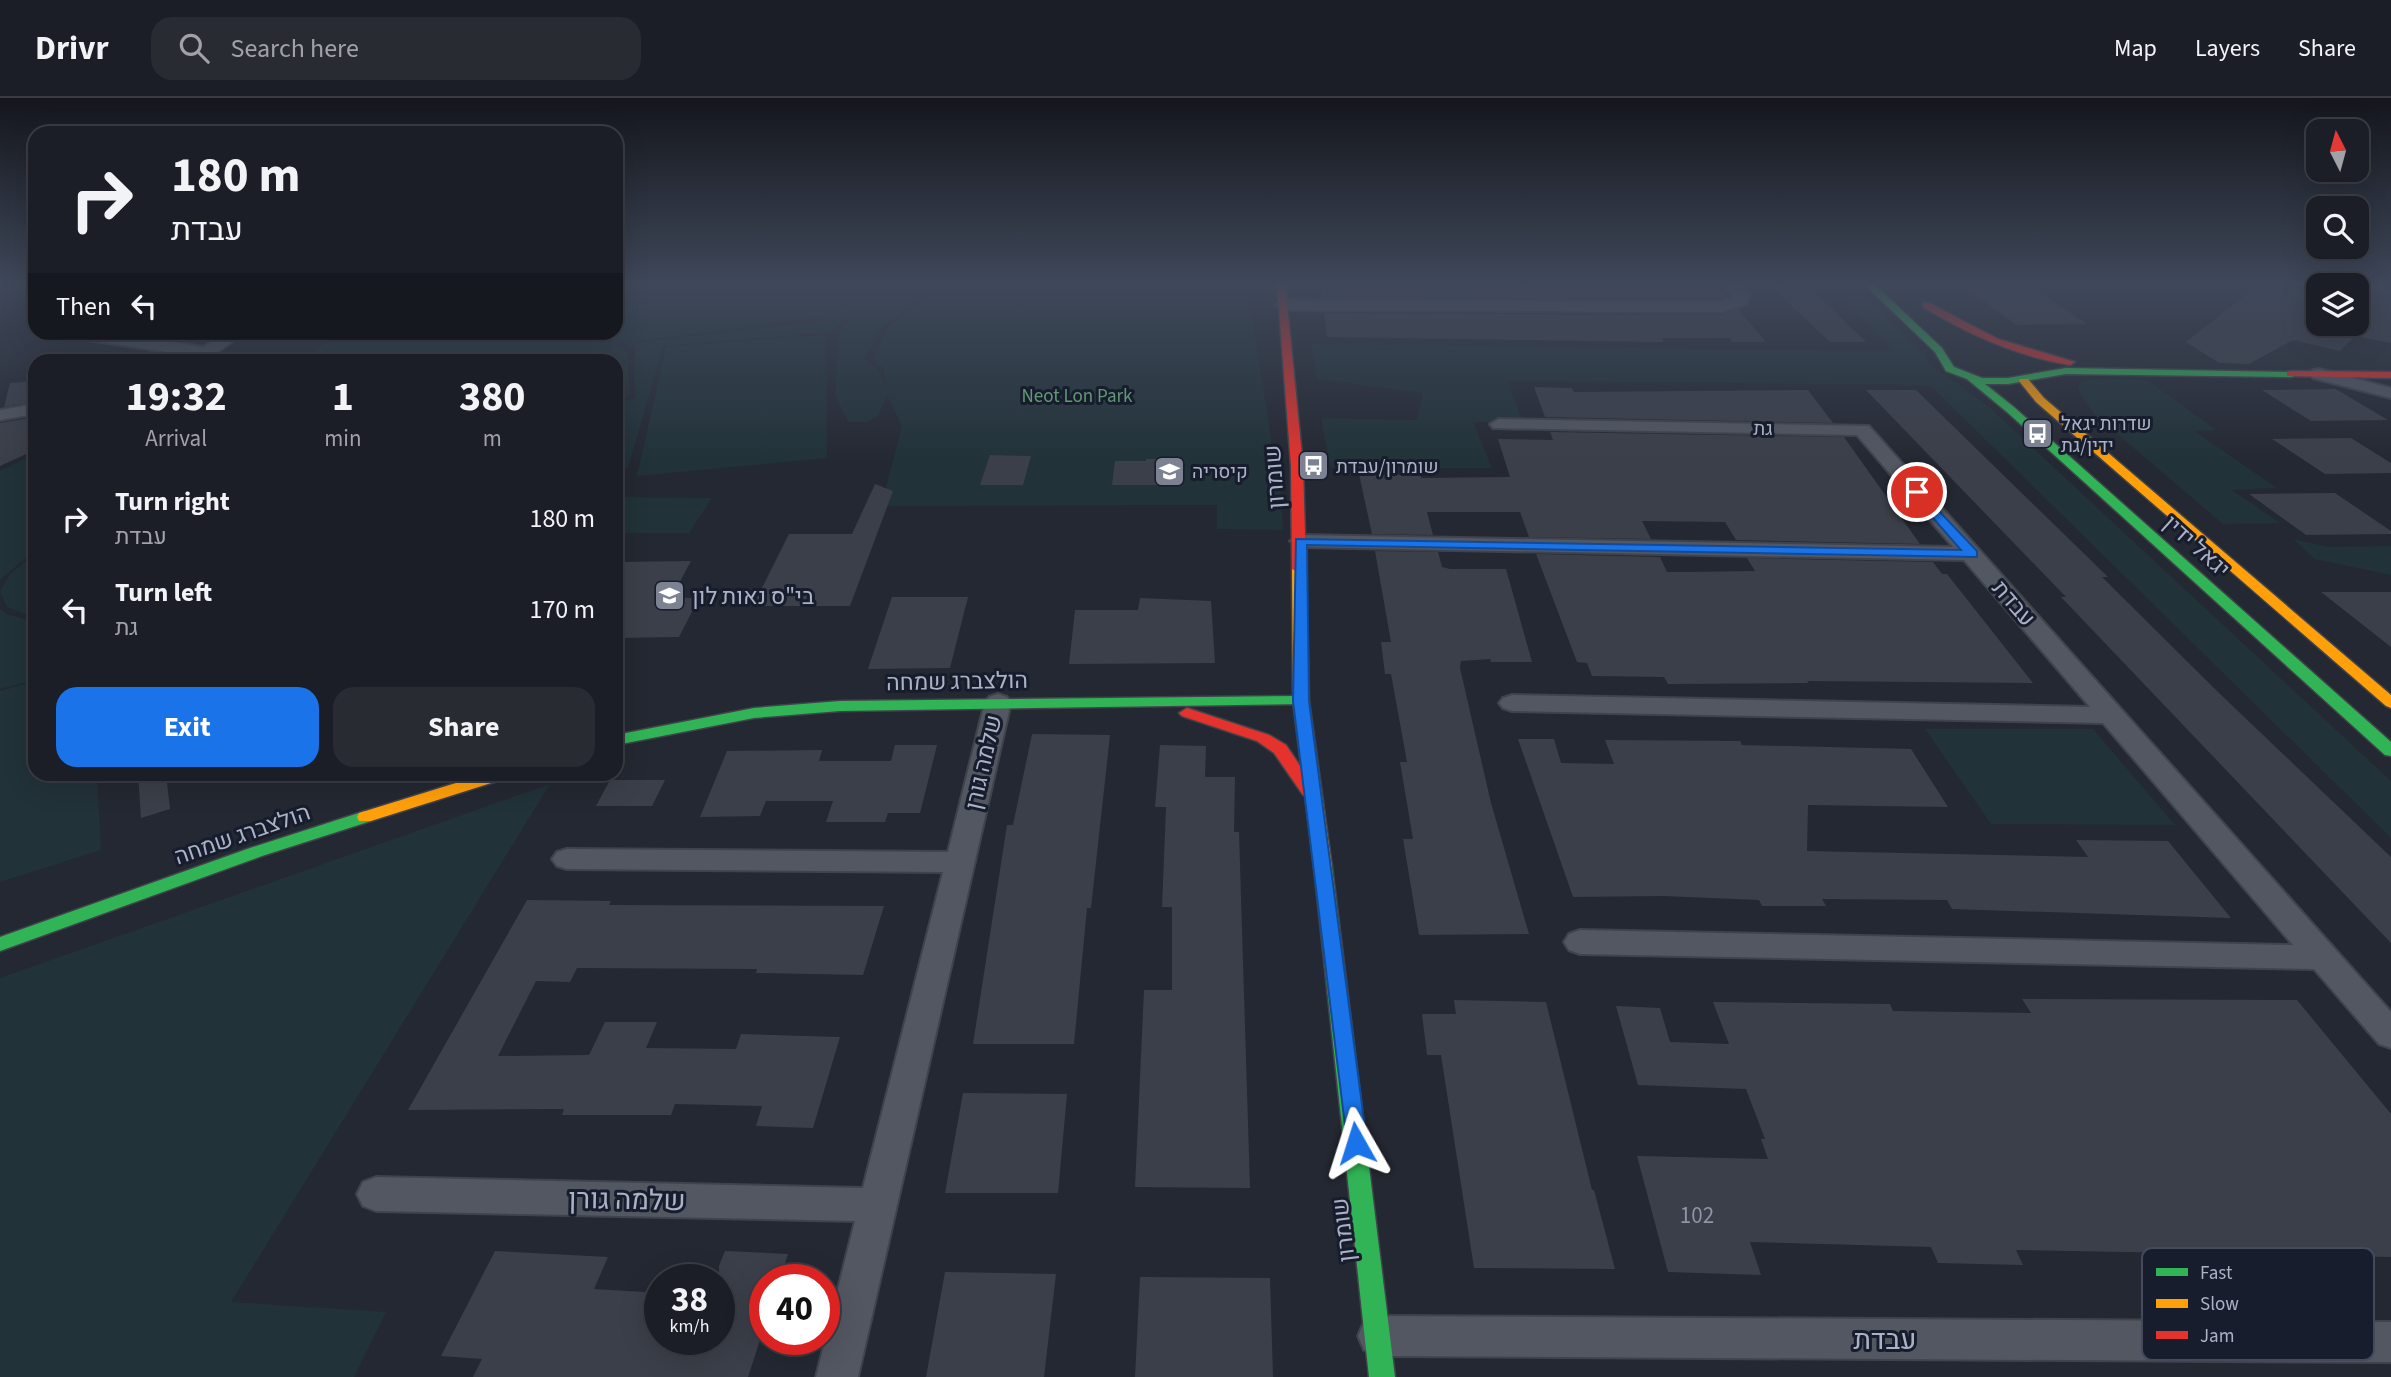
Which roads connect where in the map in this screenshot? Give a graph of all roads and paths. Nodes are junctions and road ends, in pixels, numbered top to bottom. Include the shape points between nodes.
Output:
1 (126, 343) edge
2 (222, 343) edge
3 (1286, 343) edge
4 (1931, 343) edge
5 (1978, 343) edge
6 (1994, 343) edge
7 (1978, 352) dead end
8 (186, 354) edge
9 (206, 354) edge
10 (2009, 358) junction
11 (2133, 365) junction
12 (2391, 368) edge
13 (2095, 372) junction
14 (2317, 374) junction
15 (2391, 374) edge
16 (1970, 378) junction
17 (2028, 378) junction
18 (2391, 393) edge
19 (28, 410) edge
20 (0, 415) edge
21 (1499, 424) dead end
22 (2109, 459) junction
23 (1301, 541) junction
24 (1972, 554) junction
25 (1301, 701) junction
26 (998, 702) junction
27 (1146, 702) junction
28 (1512, 703) dead end
29 (2391, 703) edge
30 (2111, 715) junction
31 (623, 739) edge
32 (2391, 751) edge
33 (479, 781) edge
34 (1313, 797) junction
35 (567, 859) dead end
36 (960, 862) junction
37 (1580, 942) dead end
38 (0, 944) edge
39 (2323, 957) junction
40 (2391, 1035) edge
41 (376, 1194) dead end
42 (878, 1205) junction
43 (1379, 1336) junction
44 (2142, 1341) edge
45 (837, 1377) edge
46 (1382, 1377) edge

1 - 8 street
2 - 9 street
3 - 23 street, שומרון
4 - 16 street, יגאל ידין via 1950,356 1950,369
5 - 10 street
6 - 11 street via 2065,361
7 - 10 street
10 - 11 street via 2052,364
10 - 17 street, יגאל ידין via 2028,368
11 - 12 street
13 - 14 street
13 - 17 street
13 - 22 street via 2064,377 2054,386
14 - 15 street
14 - 18 street
16 - 17 street via 2000,383
16 - 32 street, יגאל ידין
17 - 22 street, יגאל ידין via 2040,400
19 - 20 street
21 - 24 street, גת via 1862,430
22 - 29 street, יגאל ידין
23 - 24 street
23 - 25 street, שומרון
24 - 30 street, עבדת
25 - 27 street, הולצברג שמחה
25 - 34 street, שומרון
26 - 27 street, הולצברג שמחה
26 - 31 street, הולצברג שמחה via 754,713
26 - 36 street, שלמה גורן
27 - 34 street via 1263,738 1280,749
28 - 30 street
30 - 39 street, עבדת
33 - 38 street, הולצברג שמחה via 256,852
34 - 43 street, שומרון
35 - 36 street
36 - 42 street, שלמה גורן
37 - 39 street
39 - 40 street, עבדת
41 - 42 street, שלמה גורן
42 - 45 street, שלמה גורן
43 - 44 street, עבדת
43 - 46 street, שומרון

